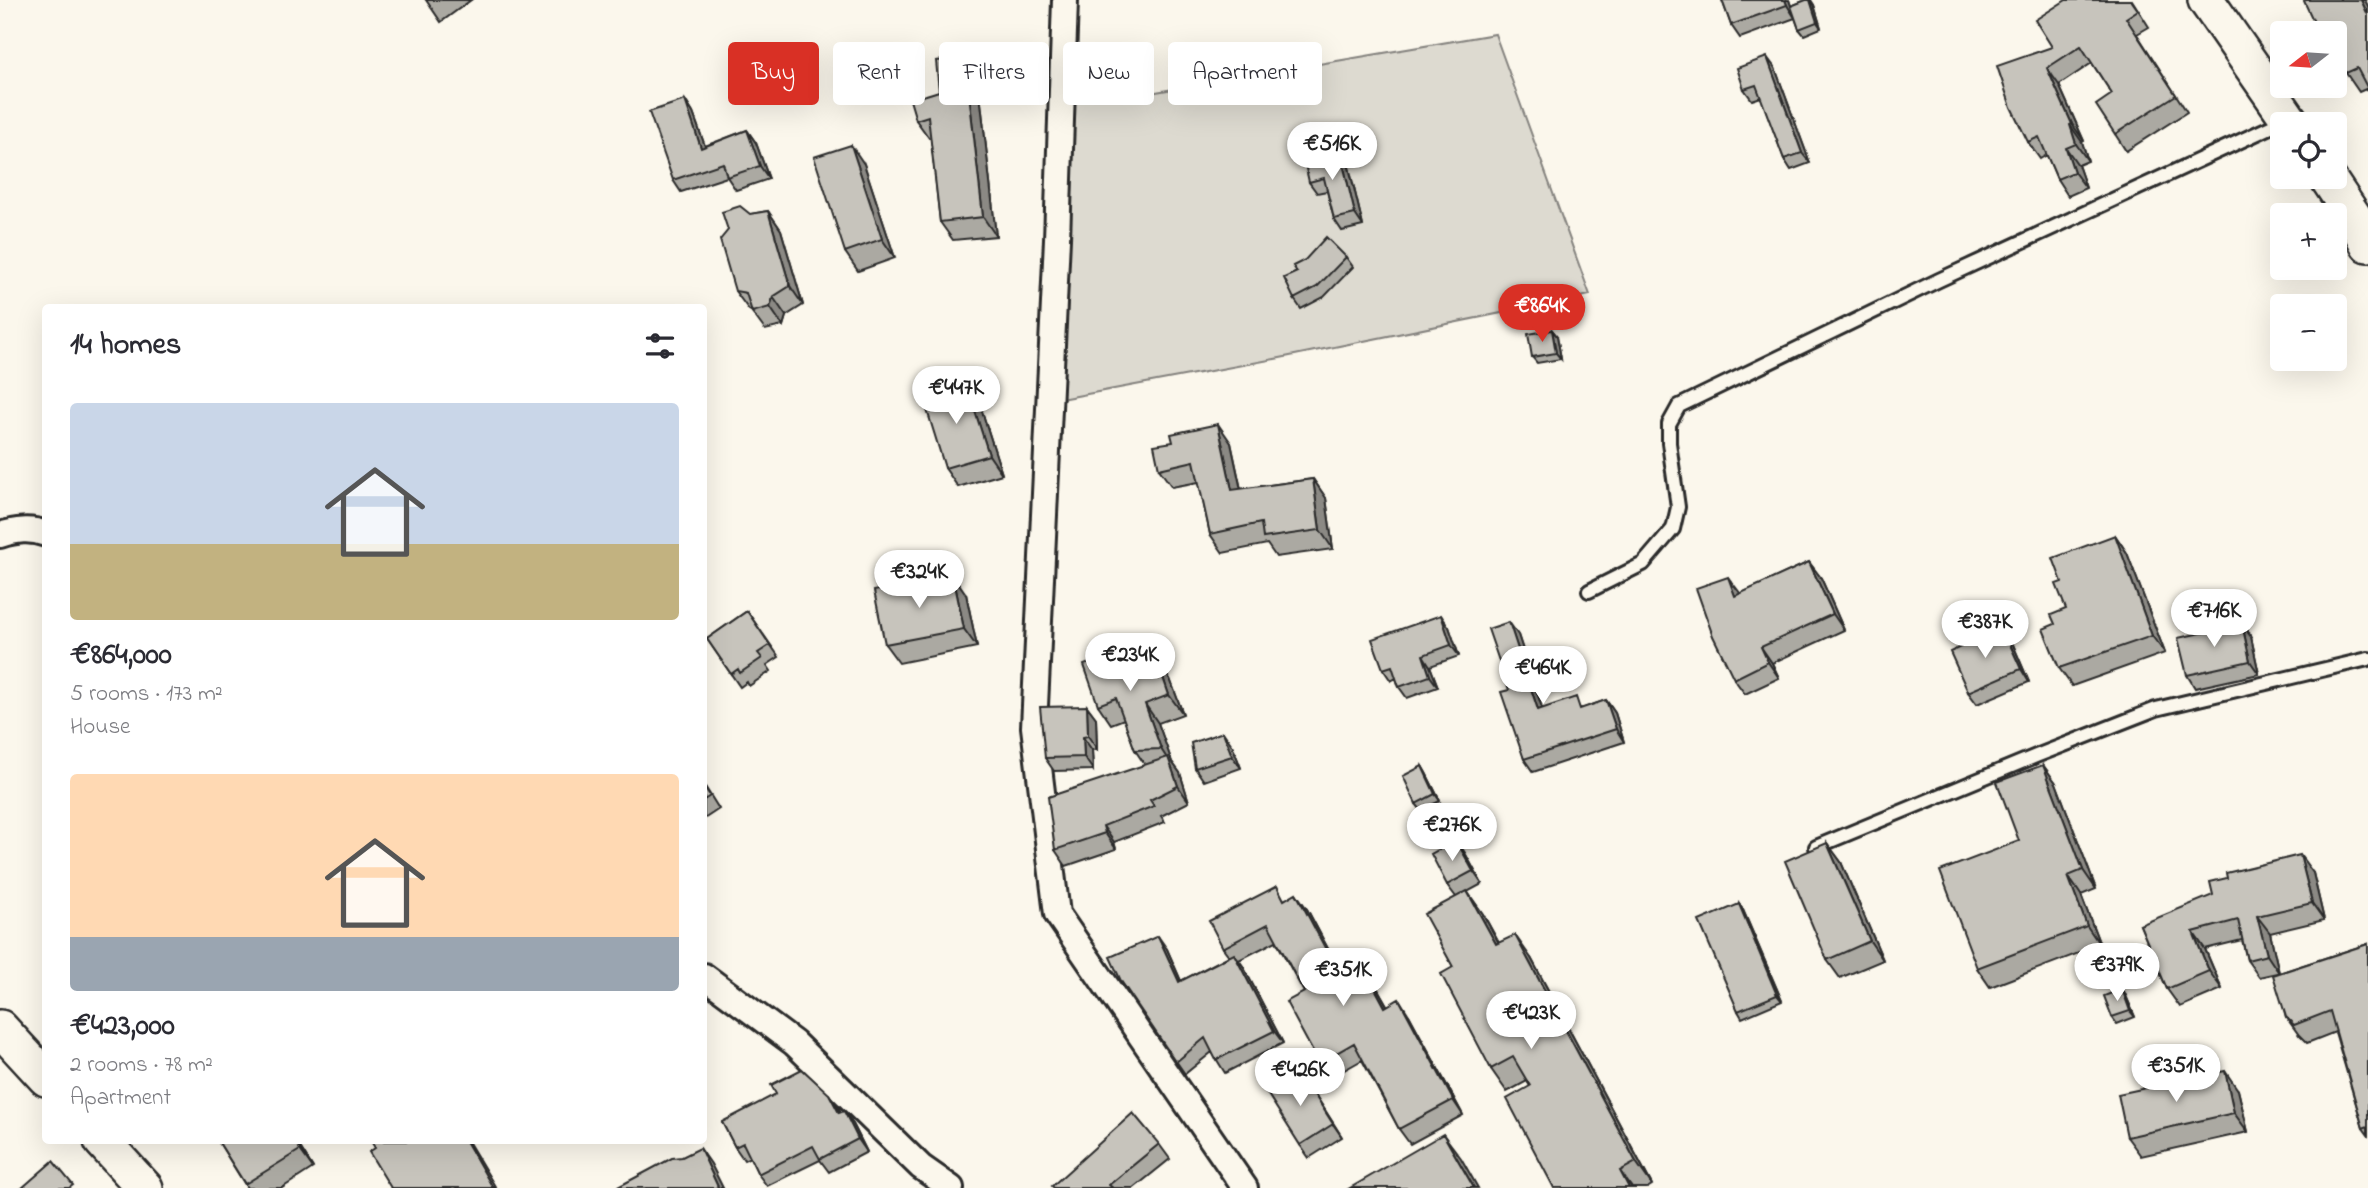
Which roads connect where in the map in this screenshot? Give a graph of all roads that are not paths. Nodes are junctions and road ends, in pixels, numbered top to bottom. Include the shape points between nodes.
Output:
1 (1065, 0) edge
2 (2206, 0) edge
3 (2284, 112) edge
4 (2270, 130) edge
5 (2335, 189) edge
6 (2368, 244) edge
7 (42, 533) edge
8 (0, 536) edge
9 (1589, 591) dead end
10 (2368, 659) edge
11 (1816, 847) edge
12 (707, 977) edge
13 (0, 1028) edge
14 (42, 1074) edge
15 (106, 1144) edge
16 (145, 1188) edge
17 (951, 1188) edge
18 (1245, 1188) edge

1 - 18 street via 1034,727 1057,914
2 - 3 street
4 - 9 lane via 1939,280 1679,406 1670,424 1669,443 1678,506 1673,529 1643,564
5 - 6 street
7 - 8 street via 12,531
10 - 11 lane via 2156,709
12 - 17 street via 794,1043 921,1167
13 - 14 street
15 - 16 street

